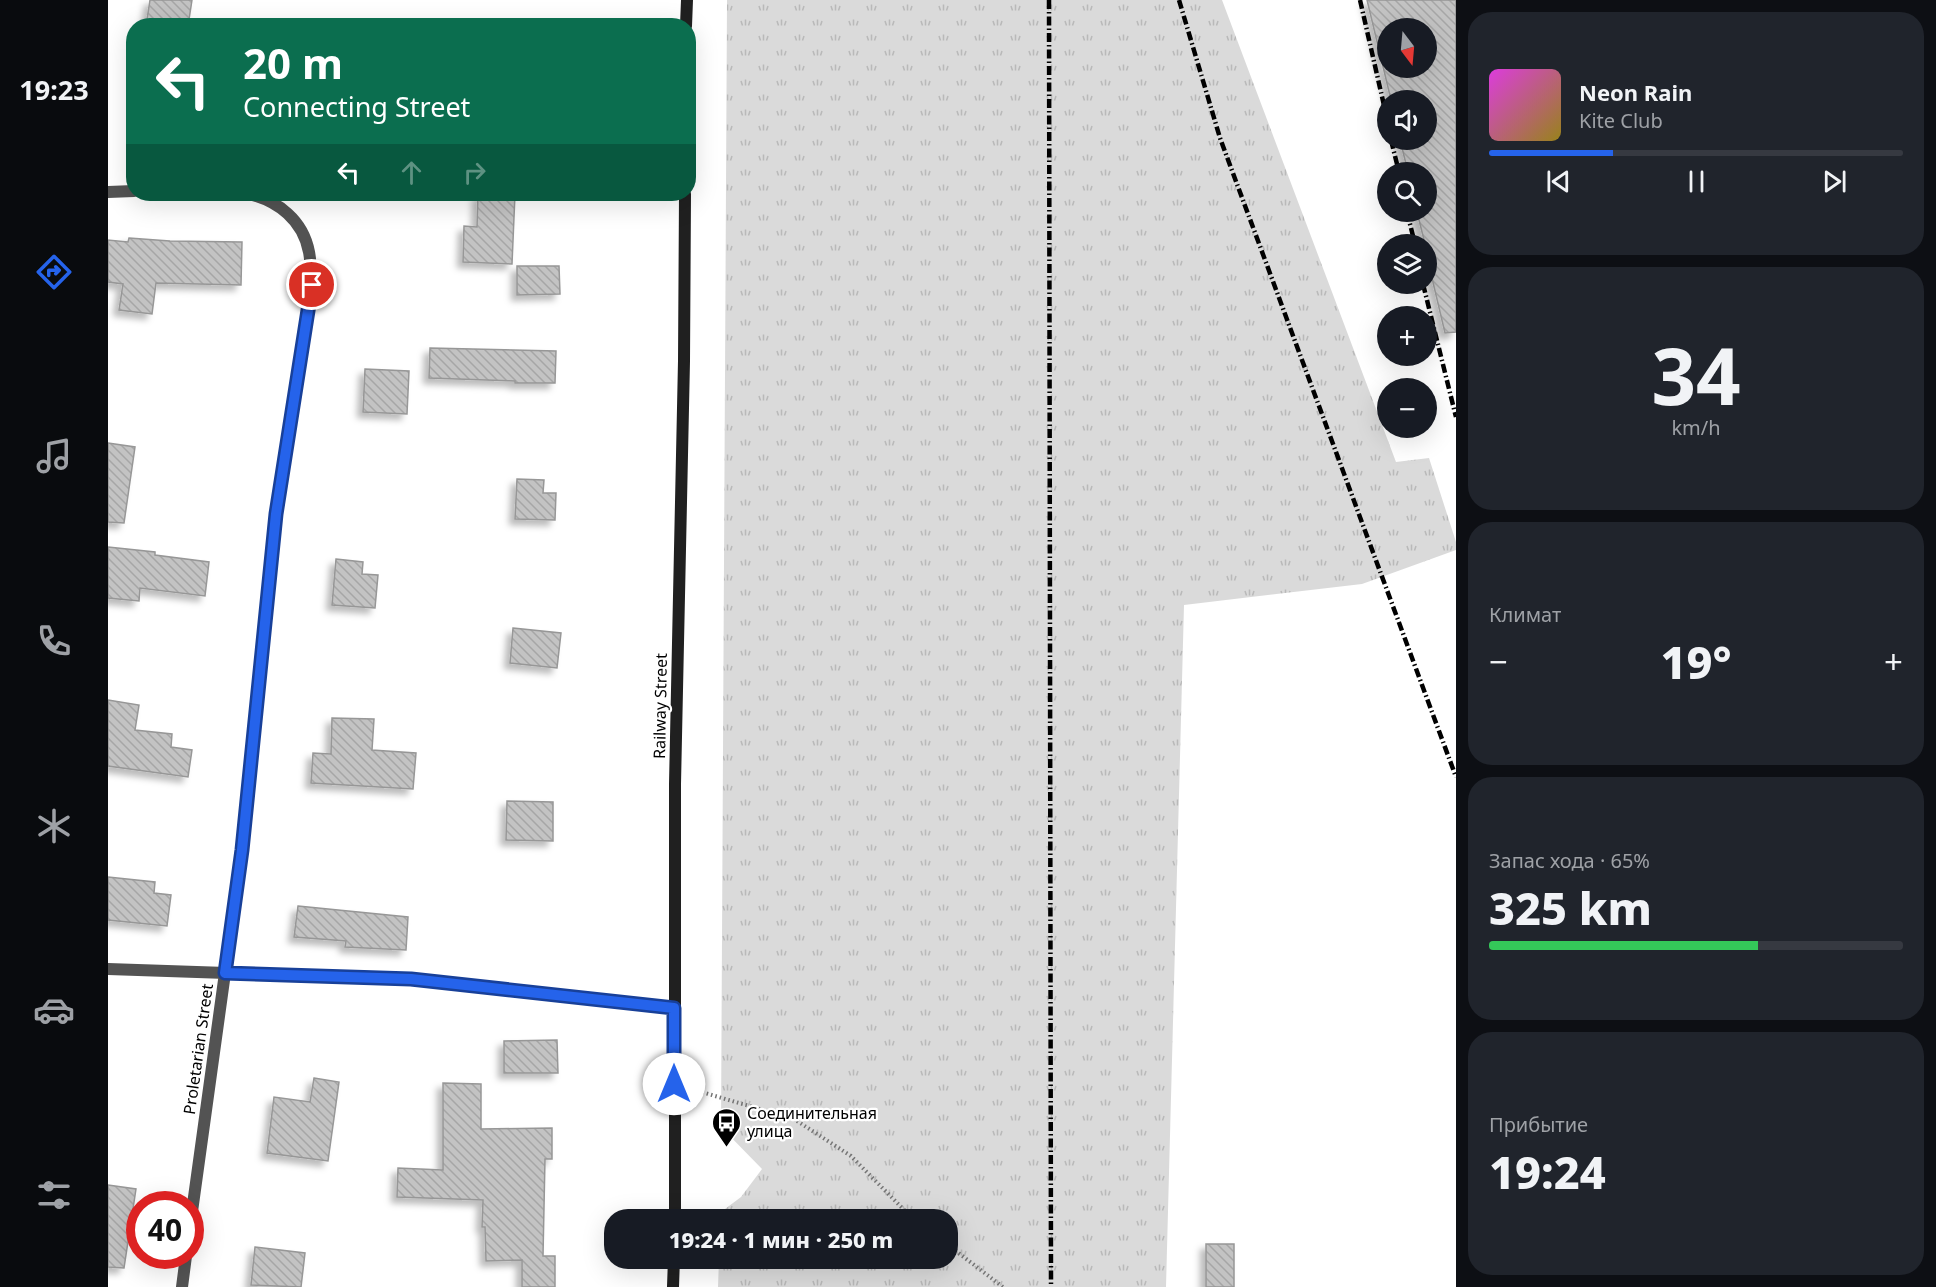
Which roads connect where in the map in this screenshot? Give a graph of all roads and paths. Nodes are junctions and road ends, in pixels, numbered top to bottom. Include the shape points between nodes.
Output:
1 (687, 0) edge
2 (686, 18) edge
3 (126, 191) edge
4 (108, 192) edge
5 (269, 201) edge
6 (685, 201) edge
7 (108, 969) edge
8 (225, 973) junction
9 (674, 1008) junction
10 (674, 1084) junction
11 (195, 1191) edge
12 (675, 1209) edge
13 (903, 1209) edge
14 (958, 1253) edge
15 (184, 1269) edge
16 (674, 1269) edge
17 (182, 1287) edge
18 (674, 1287) edge
19 (1003, 1287) edge

1 - 2 street
3 - 4 street
5 - 8 street, Proletarian Street via 299,224 309,250 312,285 276,514 242,850
6 - 9 street, Railway Street
7 - 8 street
8 - 9 street via 411,979
8 - 11 street, Proletarian Street
9 - 10 street, Railway Street
10 - 12 street, Railway Street
10 - 13 path via 794,1119 851,1156
14 - 19 path
15 - 17 street
16 - 18 street

